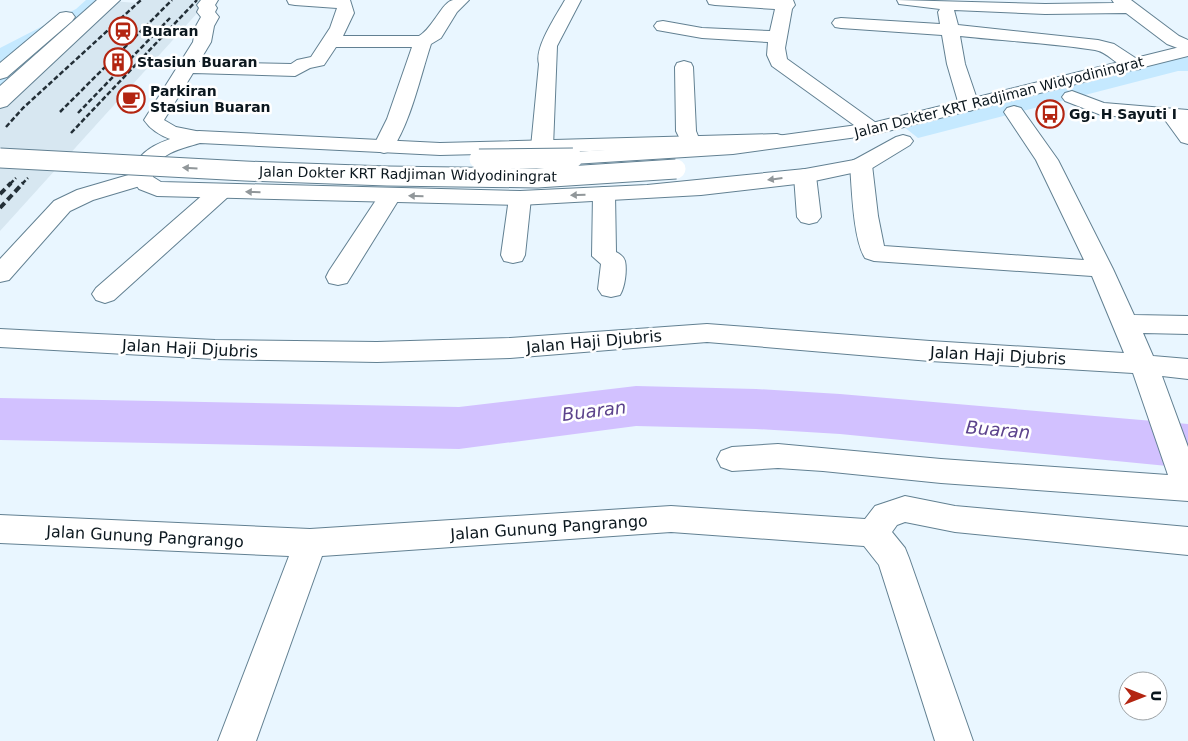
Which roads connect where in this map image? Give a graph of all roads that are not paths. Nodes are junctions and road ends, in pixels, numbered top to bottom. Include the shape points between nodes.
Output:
1 (102, 0) edge
2 (112, 0) edge
3 (210, 0) edge
4 (295, 0) edge
5 (461, 0) edge
6 (573, 0) edge
7 (715, 0) edge
8 (905, 0) edge
9 (785, 2) edge
10 (83, 3) edge
11 (945, 3) edge
12 (1125, 4) edge
13 (841, 23) dead end
14 (663, 26) dead end
15 (950, 30) junction
16 (779, 37) junction
17 (423, 41) junction
18 (331, 42) junction
19 (7, 44) dead end
20 (1188, 49) edge
21 (1133, 65) junction
22 (187, 67) junction
23 (684, 67) dead end
24 (1188, 69) edge
25 (0, 73) edge
26 (0, 91) edge
27 (1072, 97) junction
28 (0, 102) edge
29 (969, 105) junction
30 (1014, 112) junction
31 (1180, 115) edge
32 (872, 130) junction
33 (947, 130) dead end
34 (199, 137) junction
35 (1188, 138) edge
36 (810, 139) junction
37 (690, 141) junction
38 (0, 143) edge
39 (384, 147) junction
40 (542, 147) junction
41 (0, 158) edge
42 (861, 165) junction
43 (805, 176) junction
44 (149, 184) junction
45 (221, 191) junction
46 (604, 194) junction
47 (390, 196) junction
48 (520, 198) junction
49 (810, 217) dead end
50 (513, 255) dead end
51 (1101, 269) junction
52 (0, 274) edge
53 (338, 277) dead end
54 (611, 290) dead end
55 (105, 294) dead end
56 (1125, 324) junction
57 (1188, 325) edge
58 (0, 338) edge
59 (1188, 368) edge
60 (1148, 375) junction
61 (732, 458) dead end
62 (0, 529) edge
63 (873, 533) junction
64 (1188, 541) edge
65 (310, 543) junction
66 (237, 741) edge
67 (954, 741) edge

1 - 26 lane
2 - 28 street
3 - 22 street via 206,5 210,17 202,42
4 - 18 street via 344,3 341,24
5 - 17 street via 450,9 435,34
6 - 40 street via 546,52 548,64
7 - 9 street
8 - 11 street
9 - 16 street
10 - 19 street
10 - 25 street
11 - 12 street via 1020,10
11 - 15 street
12 - 20 street
13 - 15 street
14 - 16 street via 702,33
15 - 21 street via 1102,46
15 - 29 street via 956,64
16 - 32 street via 776,54 779,62
17 - 18 street
17 - 39 street
18 - 22 street via 317,61 295,70
20 - 21 street, Jalan Dokter KRT Radjiman Widyodiningrat
21 - 29 street, Jalan Dokter KRT Radjiman Widyodiningrat
22 - 34 street via 154,120 169,131
23 - 37 street via 686,131
24 - 27 street, Jalan Dokter KRT Radjiman Widyodiningrat
27 - 30 street, Jalan Dokter KRT Radjiman Widyodiningrat
27 - 31 street via 1101,109
29 - 32 street, Jalan Dokter KRT Radjiman Widyodiningrat
30 - 33 street, Jalan Dokter KRT Radjiman Widyodiningrat
30 - 51 street via 1047,160
31 - 35 street
32 - 36 street, Jalan Dokter KRT Radjiman Widyodiningrat
34 - 39 street, Jalan Dokter KRT Radjiman Widyodiningrat
34 - 44 street via 162,148 150,159 143,169
36 - 37 street, Jalan Dokter KRT Radjiman Widyodiningrat
36 - 38 street, Jalan Dokter KRT Radjiman Widyodiningrat, bridge via 718,150 573,158 456,159 262,156
37 - 40 street, Jalan Dokter KRT Radjiman Widyodiningrat
39 - 40 street, Jalan Dokter KRT Radjiman Widyodiningrat
42 -> 41 street, Jalan Dokter KRT Radjiman Widyodiningrat, bridge via 911,139 815,155 537,178 387,176
42 - 43 street, Jalan Dokter KRT Radjiman Widyodiningrat
42 - 51 street via 866,216 874,253
43 -> 46 street, Jalan Dokter KRT Radjiman Widyodiningrat via 702,188
43 - 49 street
44 - 45 street, Jalan Dokter KRT Radjiman Widyodiningrat
44 - 52 street via 85,195 62,206
47 -> 45 street, Jalan Dokter KRT Radjiman Widyodiningrat
45 - 55 street
46 -> 48 street, Jalan Dokter KRT Radjiman Widyodiningrat
46 - 54 street via 604,256 613,261
48 -> 47 street, Jalan Dokter KRT Radjiman Widyodiningrat
47 - 53 street
48 - 50 street
51 - 56 street
56 - 57 street
56 - 60 street
58 - 60 street, Jalan Haji Djubris via 284,352 352,352 512,347 706,333 998,356
59 - 60 street, Jalan Haji Djubris
60 - 61 street via 1186,490 941,472 823,459 778,456
62 - 65 street, Jalan Gunung Pangrango
63 - 64 street via 886,515 905,509 954,519
63 - 65 street, Jalan Gunung Pangrango via 671,519
63 - 67 street via 892,558
65 - 66 street

